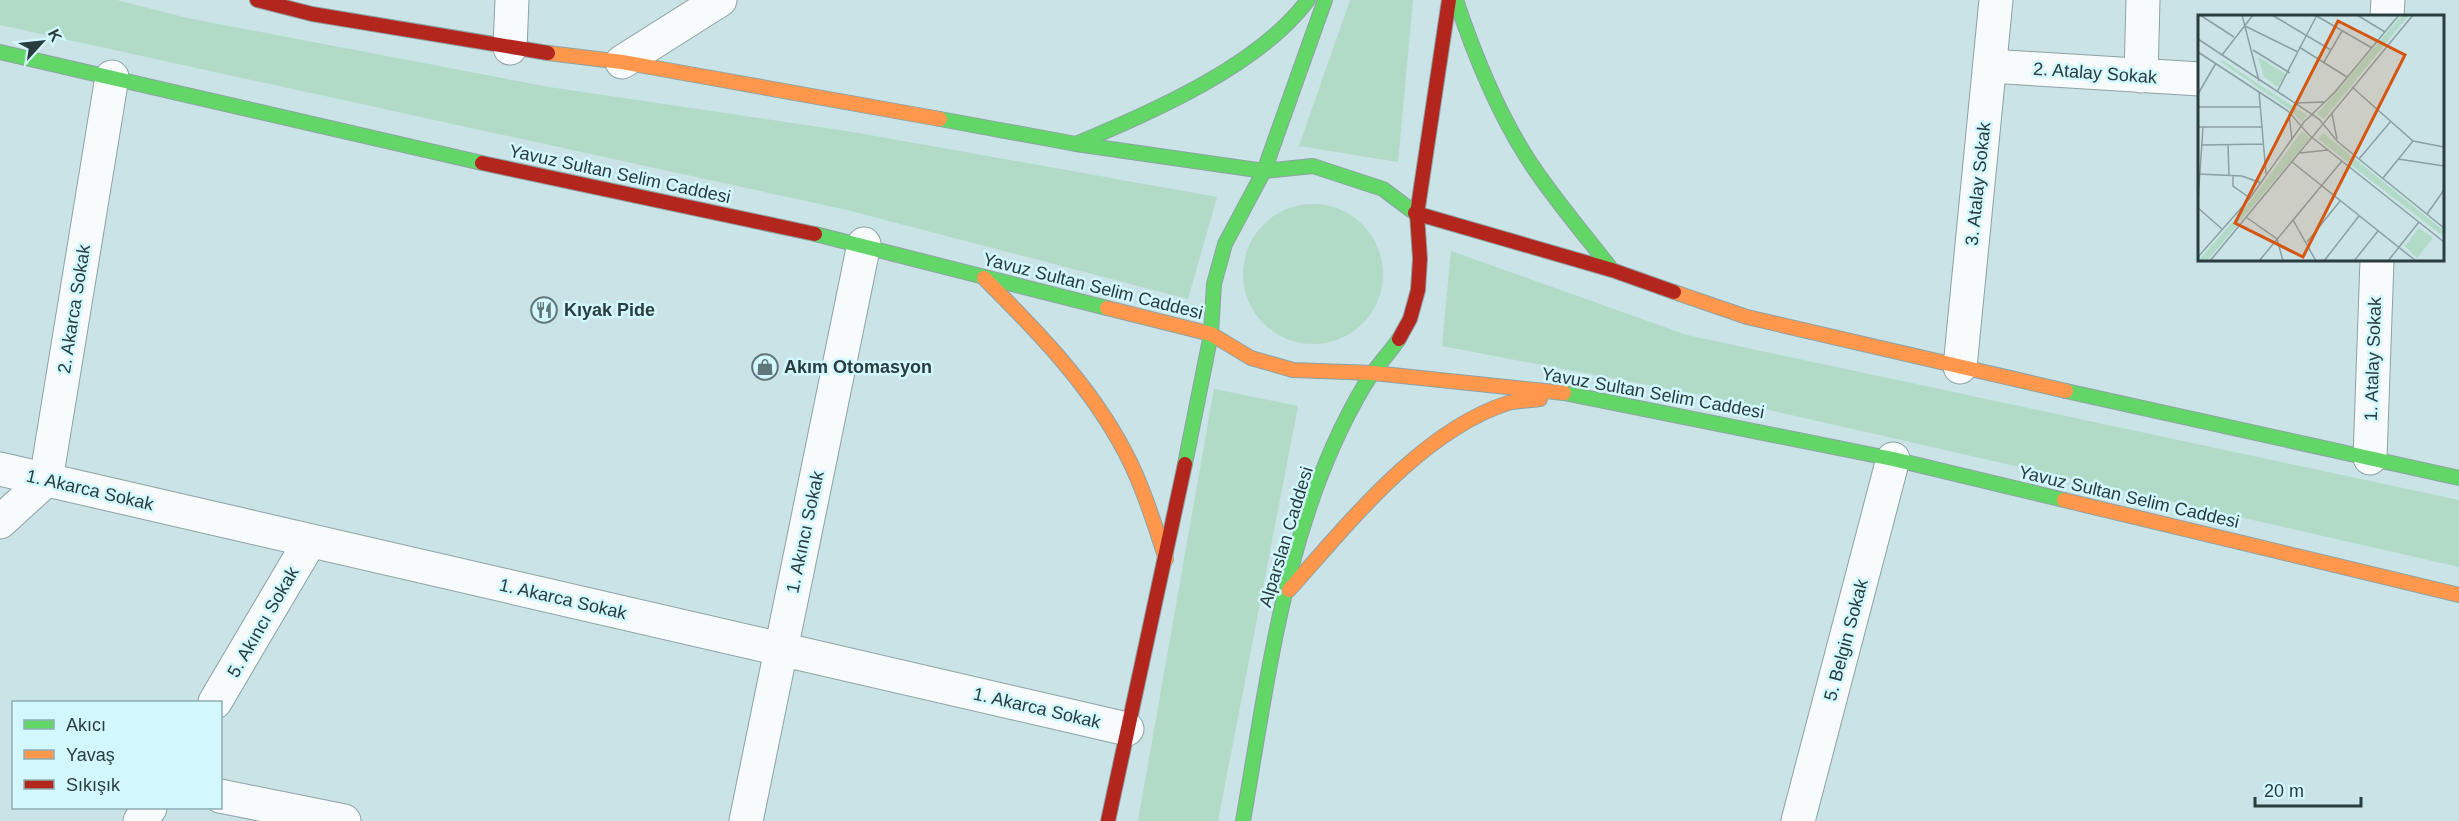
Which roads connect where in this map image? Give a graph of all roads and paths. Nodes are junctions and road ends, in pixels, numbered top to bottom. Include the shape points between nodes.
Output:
1 (257, 0) edge
2 (512, 0) edge
3 (720, 0) edge
4 (1308, 0) edge
5 (1325, 0) edge
6 (1449, 0) edge
7 (1456, 0) edge
8 (1996, 0) edge
9 (2143, 0) edge
10 (2388, 0) edge
11 (313, 7) edge
12 (2387, 15) edge
13 (510, 48) junction
14 (0, 52) edge
15 (622, 62) junction
16 (1990, 66) junction
17 (2141, 76) junction
18 (112, 77) junction
19 (2198, 80) edge
20 (1077, 144) junction
21 (1264, 171) junction
22 (1417, 214) junction
23 (864, 244) junction
24 (2377, 261) edge
25 (1612, 270) junction
26 (984, 278) junction
27 (1211, 334) junction
28 (1960, 367) junction
29 (1373, 372) junction
30 (1578, 395) junction
31 (2370, 458) junction
32 (1893, 459) junction
33 (0, 469) edge
34 (2459, 478) edge
35 (46, 480) junction
36 (0, 522) edge
37 (310, 540) junction
38 (1166, 559) junction
39 (2459, 595) edge
40 (1284, 596) junction
41 (781, 649) junction
42 (216, 701) edge
43 (1127, 729) junction
44 (222, 795) edge
45 (344, 821) edge
46 (746, 821) edge
47 (1108, 821) edge
48 (1243, 821) edge
49 (1798, 821) edge

1 - 11 main road
2 - 13 street
3 - 15 street
4 - 20 main road via 1262,44 1211,81
5 - 21 main road
6 - 22 main road, Alparslan Caddesi
7 - 25 main road via 1472,49 1526,156
8 - 16 street, 3. Atalay Sokak
9 - 17 street
10 - 12 street
11 - 13 main road
13 - 15 main road
14 - 18 main road, Yavuz Sultan Selim Caddesi
15 - 20 main road
16 - 17 street, 2. Atalay Sokak
16 - 28 street, 3. Atalay Sokak
17 - 19 street, 2. Atalay Sokak
18 - 23 main road, Yavuz Sultan Selim Caddesi via 469,160
18 - 35 street, 2. Akarca Sokak
20 - 21 main road
21 - 22 main road via 1313,166 1383,189
21 - 27 main road via 1225,244 1214,284
22 - 25 main road
22 - 29 main road, Alparslan Caddesi via 1422,246 1418,293 1403,333
23 - 26 main road, Yavuz Sultan Selim Caddesi
23 - 41 street, 1. Akıncı Sokak
24 - 31 street, 1. Atalay Sokak
25 - 28 main road via 1748,317
26 - 27 main road, Yavuz Sultan Selim Caddesi
26 - 38 main road via 1033,326 1072,372 1108,424 1139,480
27 - 29 main road, Yavuz Sultan Selim Caddesi via 1251,358 1293,370
27 - 38 main road
28 - 31 main road
29 - 30 main road, Yavuz Sultan Selim Caddesi
29 - 40 main road, Alparslan Caddesi via 1353,406 1315,491
30 - 32 main road, Yavuz Sultan Selim Caddesi
30 - 40 main road via 1508,403 1462,425 1388,484
31 - 34 main road
32 - 39 main road, Yavuz Sultan Selim Caddesi
32 - 49 street, 5. Belgin Sokak
33 - 35 street, 1. Akarca Sokak
35 - 36 street
35 - 37 street, 1. Akarca Sokak
37 - 41 street, 1. Akarca Sokak
37 - 42 street, 5. Akıncı Sokak
38 - 43 main road
40 - 48 main road, Alparslan Caddesi
41 - 43 street, 1. Akarca Sokak
41 - 46 street, 1. Akıncı Sokak
43 - 47 main road
44 - 45 street

